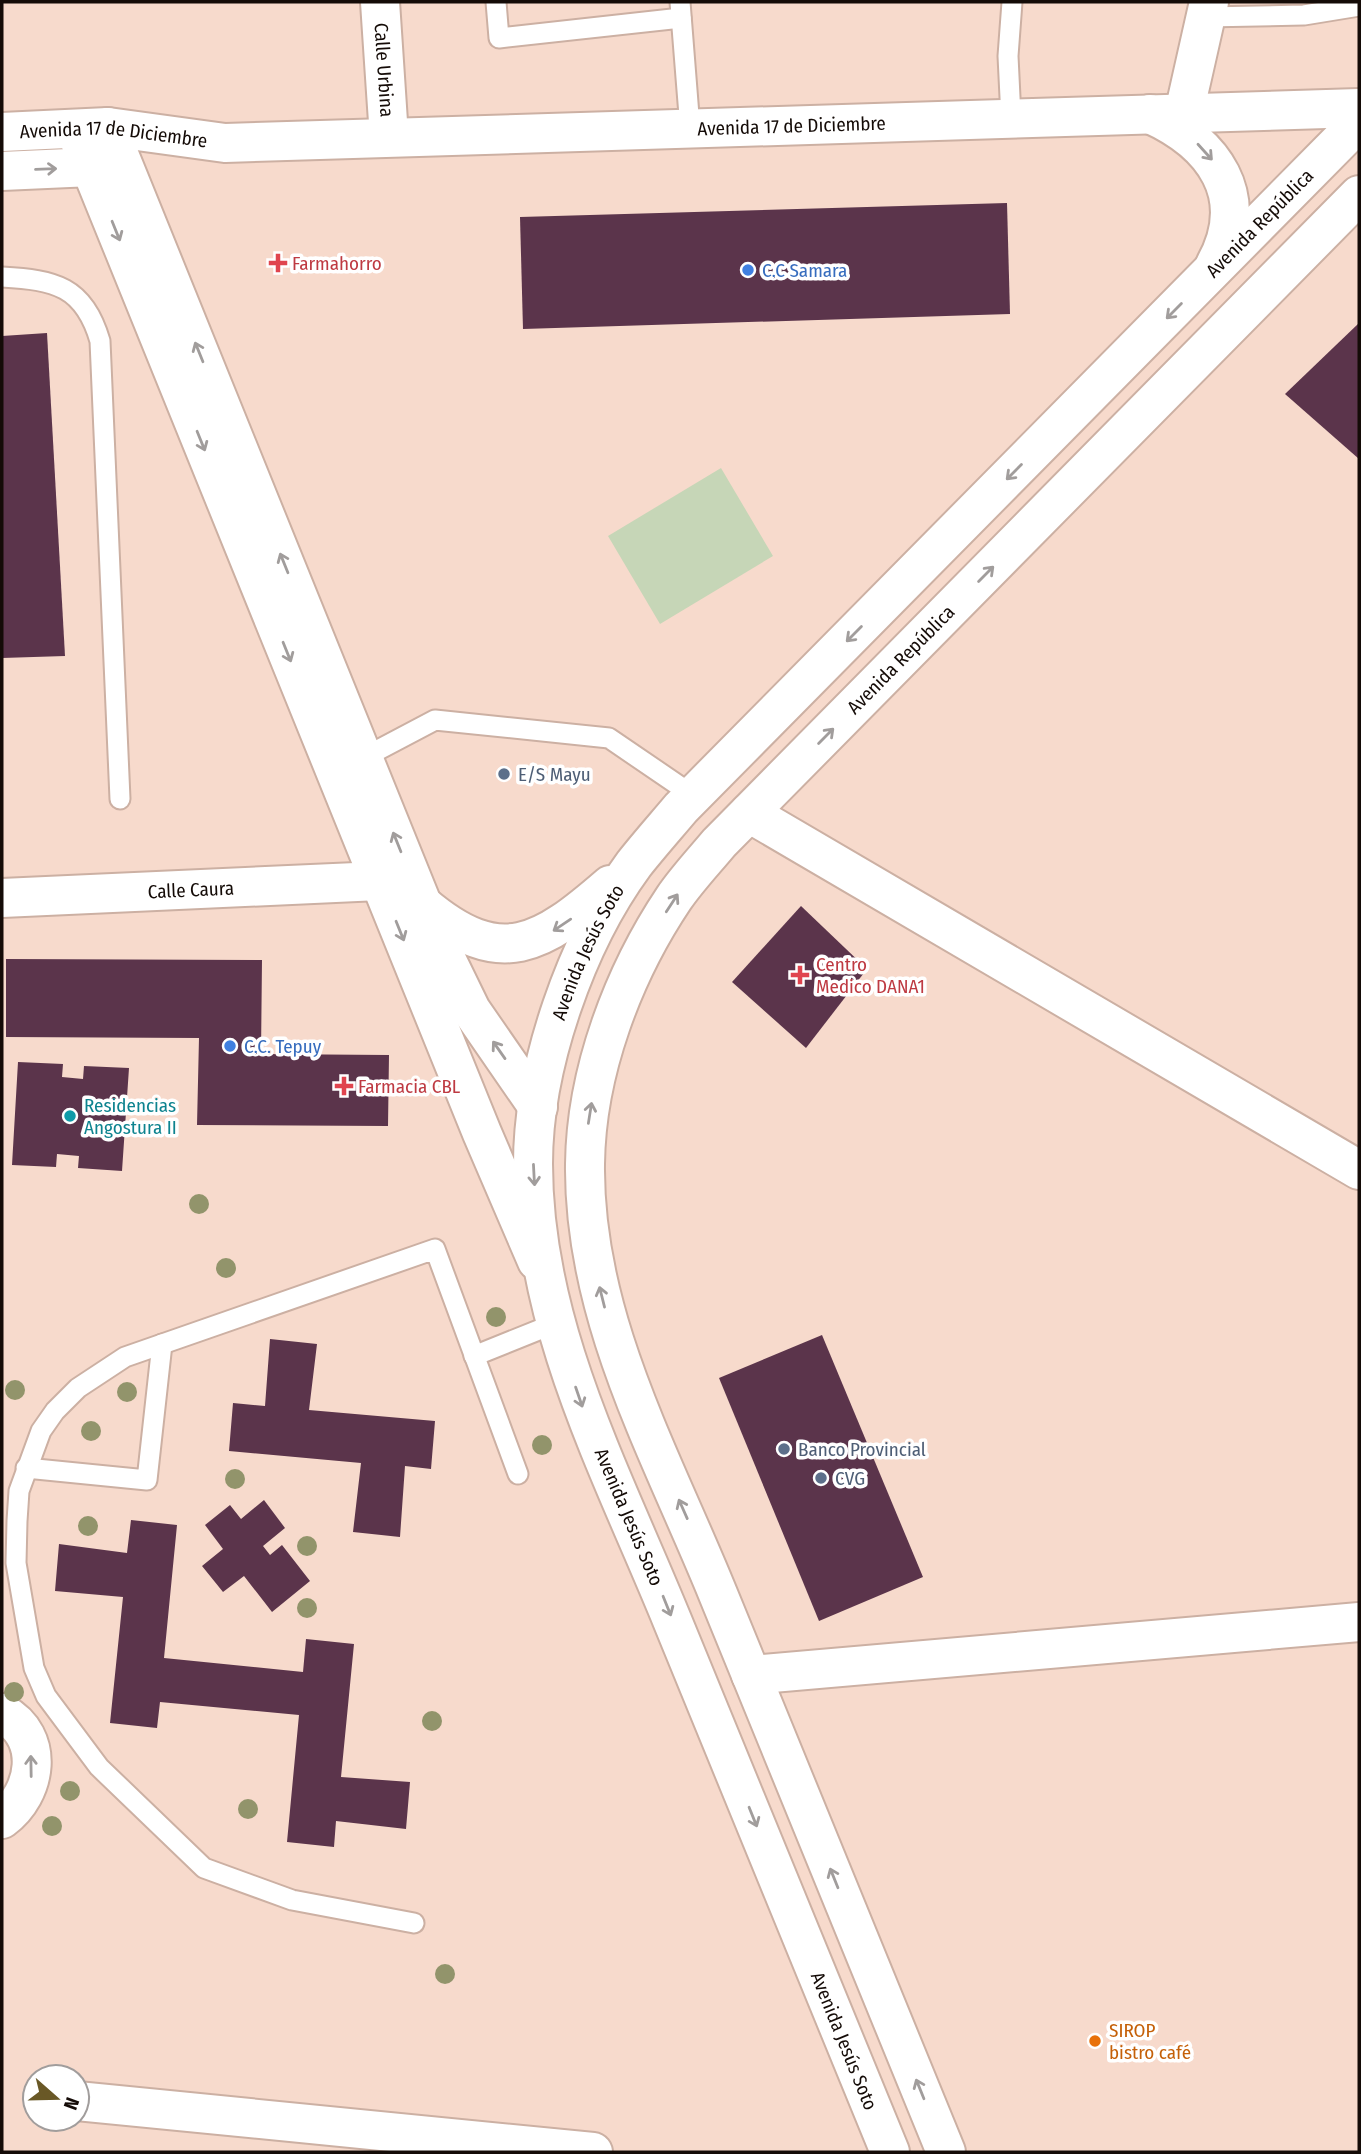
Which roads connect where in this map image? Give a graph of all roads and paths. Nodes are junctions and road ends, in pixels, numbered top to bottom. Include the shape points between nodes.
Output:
1 (380, 2) edge
2 (496, 2) edge
3 (1012, 2) edge
4 (1359, 6) edge
5 (1207, 9) edge
6 (680, 10) edge
7 (1359, 108) edge
8 (1167, 114) junction
9 (1011, 118) junction
10 (1359, 122) edge
11 (91, 128) junction
12 (690, 128) junction
13 (2, 132) edge
14 (389, 137) junction
15 (225, 143) junction
16 (106, 167) junction
17 (2, 171) edge
18 (1359, 195) edge
19 (1209, 275) junction
20 (2, 277) edge
21 (363, 758) junction
22 (694, 796) junction
23 (120, 799) dead end
24 (749, 813) junction
25 (633, 866) junction
26 (379, 881) junction
27 (2, 898) edge
28 (422, 905) junction
29 (538, 1107) junction
30 (1359, 1170) edge
31 (587, 1205) junction
32 (545, 1278) junction
33 (556, 1323) junction
34 (162, 1344) junction
35 (474, 1356) junction
36 (26, 1468) junction
37 (518, 1475) dead end
38 (1359, 1622) edge
39 (751, 1675) junction
40 (2, 1713) edge
41 (2, 1819) edge
42 (414, 1923) dead end
43 (91, 2102) edge
44 (593, 2152) edge
45 (890, 2152) edge
46 (946, 2152) edge

1 - 14 street, Calle Urbina
2 - 6 lane via 499,38
3 - 9 lane via 1008,56
4 - 5 lane via 1304,15
5 - 8 street
6 - 12 lane
7 - 8 street, Avenida 17 de Diciembre
8 - 9 street, Avenida 17 de Diciembre
8 -> 19 street via 1210,155 1227,191 1229,229
9 - 12 street, Avenida 17 de Diciembre
10 - 19 street, Avenida República
11 - 13 street, Avenida 17 de Diciembre
11 - 15 street, Avenida 17 de Diciembre
11 - 16 street
12 - 14 street, Avenida 17 de Diciembre
14 - 15 street, Avenida 17 de Diciembre
15 - 16 street, Avenida 17 de Diciembre
17 -> 16 street, Avenida 17 de Diciembre
21 -> 16 street
16 -> 26 street
24 -> 18 street, Avenida República
19 -> 22 street, Avenida República
20 - 23 lane via 28,278 68,289 84,302 100,341
21 - 22 lane via 435,720 609,738
28 -> 21 street
22 - 25 street, Avenida República
24 - 30 street
31 -> 24 street, Avenida República via 589,1115 622,995 676,896
25 -> 28 street via 569,921 527,942 487,942 464,935
25 - 29 street, Avenida Jesús Soto via 574,976
26 - 27 street, Calle Caura
26 -> 32 street
29 -> 28 street via 471,1010
29 - 31 street via 569,1157
29 -> 32 street, Avenida Jesús Soto via 533,1163
39 -> 31 street via 622,1363 595,1268
32 - 33 street, Avenida Jesús Soto
33 - 35 lane
33 -> 45 street, Avenida Jesús Soto via 586,1418
34 - 35 lane via 435,1249
34 - 36 lane via 125,1357 78,1388 41,1431
34 - 36 lane via 147,1480
35 - 37 lane
36 - 42 lane via 19,1491 16,1563 34,1668 46,1696 99,1768 204,1868 292,1900
38 - 39 street
46 -> 39 street
41 -> 40 street via 26,1793 33,1760 20,1728
43 - 44 street

